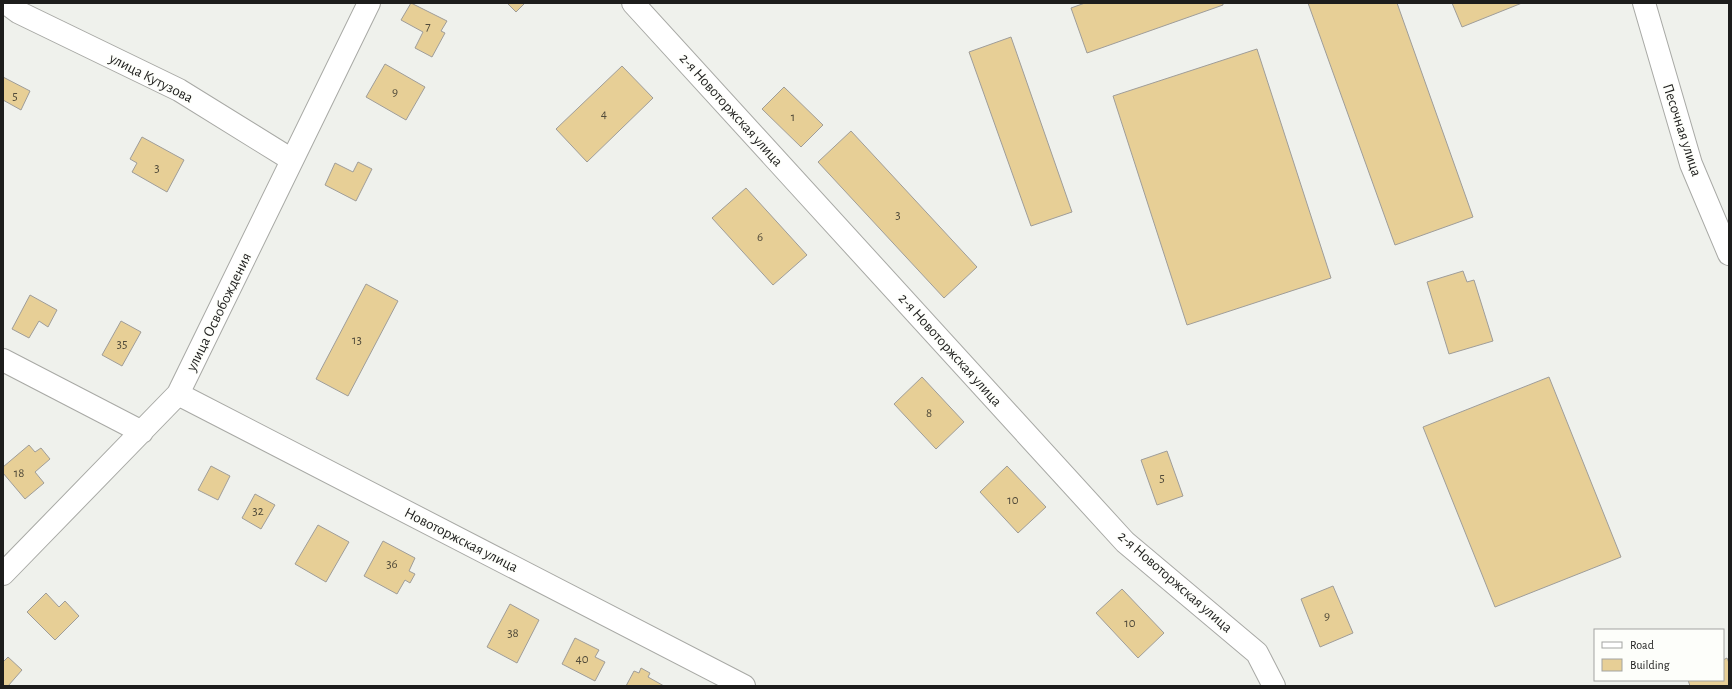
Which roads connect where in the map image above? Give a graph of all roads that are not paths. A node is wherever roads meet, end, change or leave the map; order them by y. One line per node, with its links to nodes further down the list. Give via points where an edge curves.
1 (6, 3): 5 (street, улица Кутузова, via 18,12 179,90)
2 (369, 3): 5 (street, улица Освобождения)
3 (633, 3): 12 (street, 2-я Новоторжская улица, via 1126,542 1257,654)
4 (1644, 3): 6 (street, Песочная улица, via 1691,164)
5 (292, 160): 8 (street, улица Освобождения)
6 (1729, 254)
7 (3, 360): 9 (street)
8 (178, 394): 9 (street, улица Освобождения); 11 (street, Новоторжская улица)
9 (142, 432): 10 (street, улица Освобождения)
10 (3, 574)
11 (744, 686)
12 (1274, 686)

